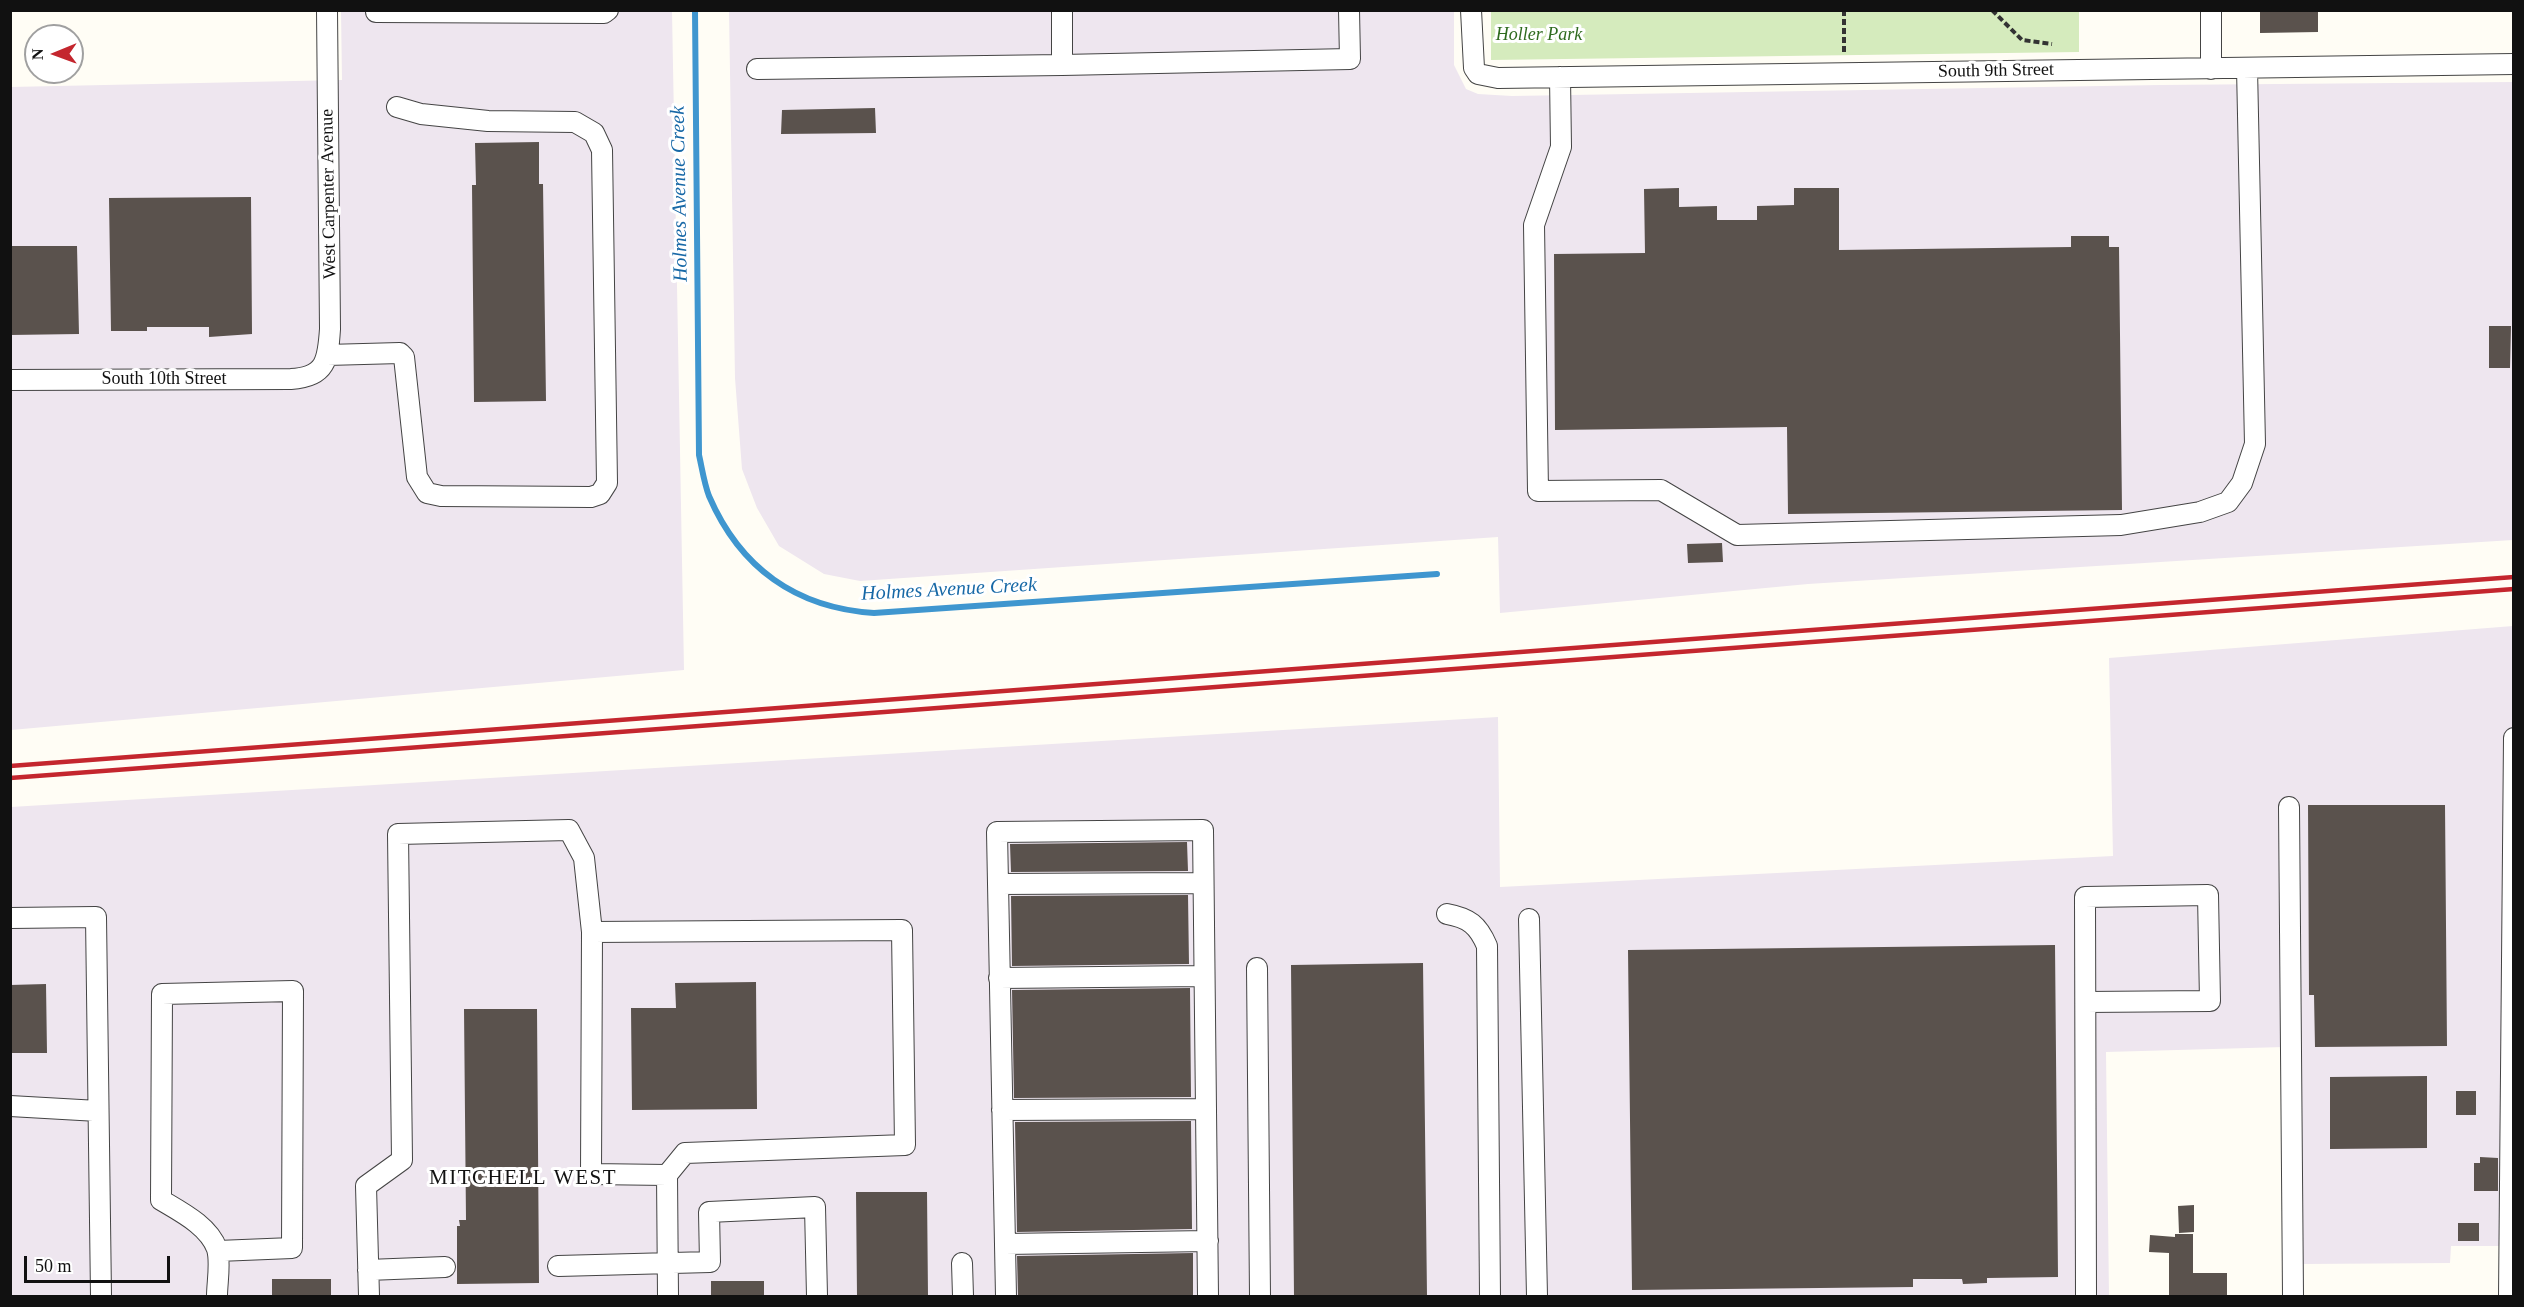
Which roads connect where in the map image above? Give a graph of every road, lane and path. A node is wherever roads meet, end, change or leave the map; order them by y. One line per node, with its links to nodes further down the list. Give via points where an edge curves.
1 (327, 10): 19 (street, West Carpenter Avenue)
2 (608, 10): 9 (street)
3 (1062, 10): 11 (street)
4 (1349, 10): 11 (street, via 1350,59)
5 (1471, 10): 17 (street, South 9th Street, via 1472,58 1478,74 1498,78)
6 (1844, 10): 16 (path)
7 (1992, 10): 10 (path, via 2022,40)
8 (2211, 10): 15 (street)
9 (376, 12)
10 (2052, 44)
11 (1062, 64): 14 (street)
12 (2514, 64): 13 (street, South 9th Street)
13 (2247, 68): 15 (street, South 9th Street); 17 (street, via 2255,444 2242,483 2228,502 2200,512 2121,525 1737,535 1661,490 1538,491 1534,225 1561,147)
14 (757, 69)
15 (2211, 69): 16 (street, South 9th Street)
16 (1845, 73): 17 (street, South 9th Street)
17 (1560, 77)
18 (396, 107): 19 (street, via 421,114 488,121 575,122 594,133 602,150 607,483 600,494 591,497 427,493 417,477 404,357 400,353)
19 (327, 355): 20 (street, West Carpenter Avenue)
20 (317, 373): 21 (street, South 10th Street, via 291,379)
21 (10, 380)
22 (2514, 738): 60 (street)
23 (2289, 807): 59 (street)
24 (1203, 883): 25 (street); 25 (street, via 1203,830 997,832); 31 (street)
25 (998, 884): 32 (street)
26 (1447, 914): 56 (street, via 1464,917 1479,928 1487,945)
27 (10, 918): 37 (street, via 96,917)
28 (1529, 919): 57 (street)
29 (592, 932): 38 (street, via 591,1174); 38 (street, via 902,930 905,1145 685,1153); 46 (street, via 584,858 569,830 398,834 402,1160 366,1186)
30 (1257, 968): 55 (street)
31 (1204, 976): 32 (street); 35 (street)
32 (999, 978): 36 (street)
33 (2086, 1002): 33 (street, via 2085,897 2208,895 2210,1001); 58 (street)
34 (10, 1106): 37 (street)
35 (1206, 1109): 36 (street); 39 (street)
36 (1002, 1110): 40 (street)
37 (98, 1111): 47 (street)
38 (667, 1174): 42 (street)
39 (1208, 1241): 40 (street); 54 (street)
40 (1005, 1244): 53 (street)
41 (218, 1251): 41 (street, via 198,1224 161,1200 162,994 293,991 292,1248); 48 (street)
42 (668, 1263): 44 (street); 50 (street); 51 (street, via 710,1262 709,1212 815,1207)
43 (962, 1263): 52 (street)
44 (558, 1266)
45 (445, 1267): 46 (street)
46 (368, 1270): 49 (street)
47 (101, 1296)
48 (217, 1296)
49 (369, 1296)
50 (668, 1296)
51 (817, 1296)
52 (963, 1296)
53 (1006, 1296)
54 (1208, 1296)
55 (1260, 1296)
56 (1490, 1296)
57 (1537, 1296)
58 (2086, 1296)
59 (2293, 1296)
60 (2509, 1296)

